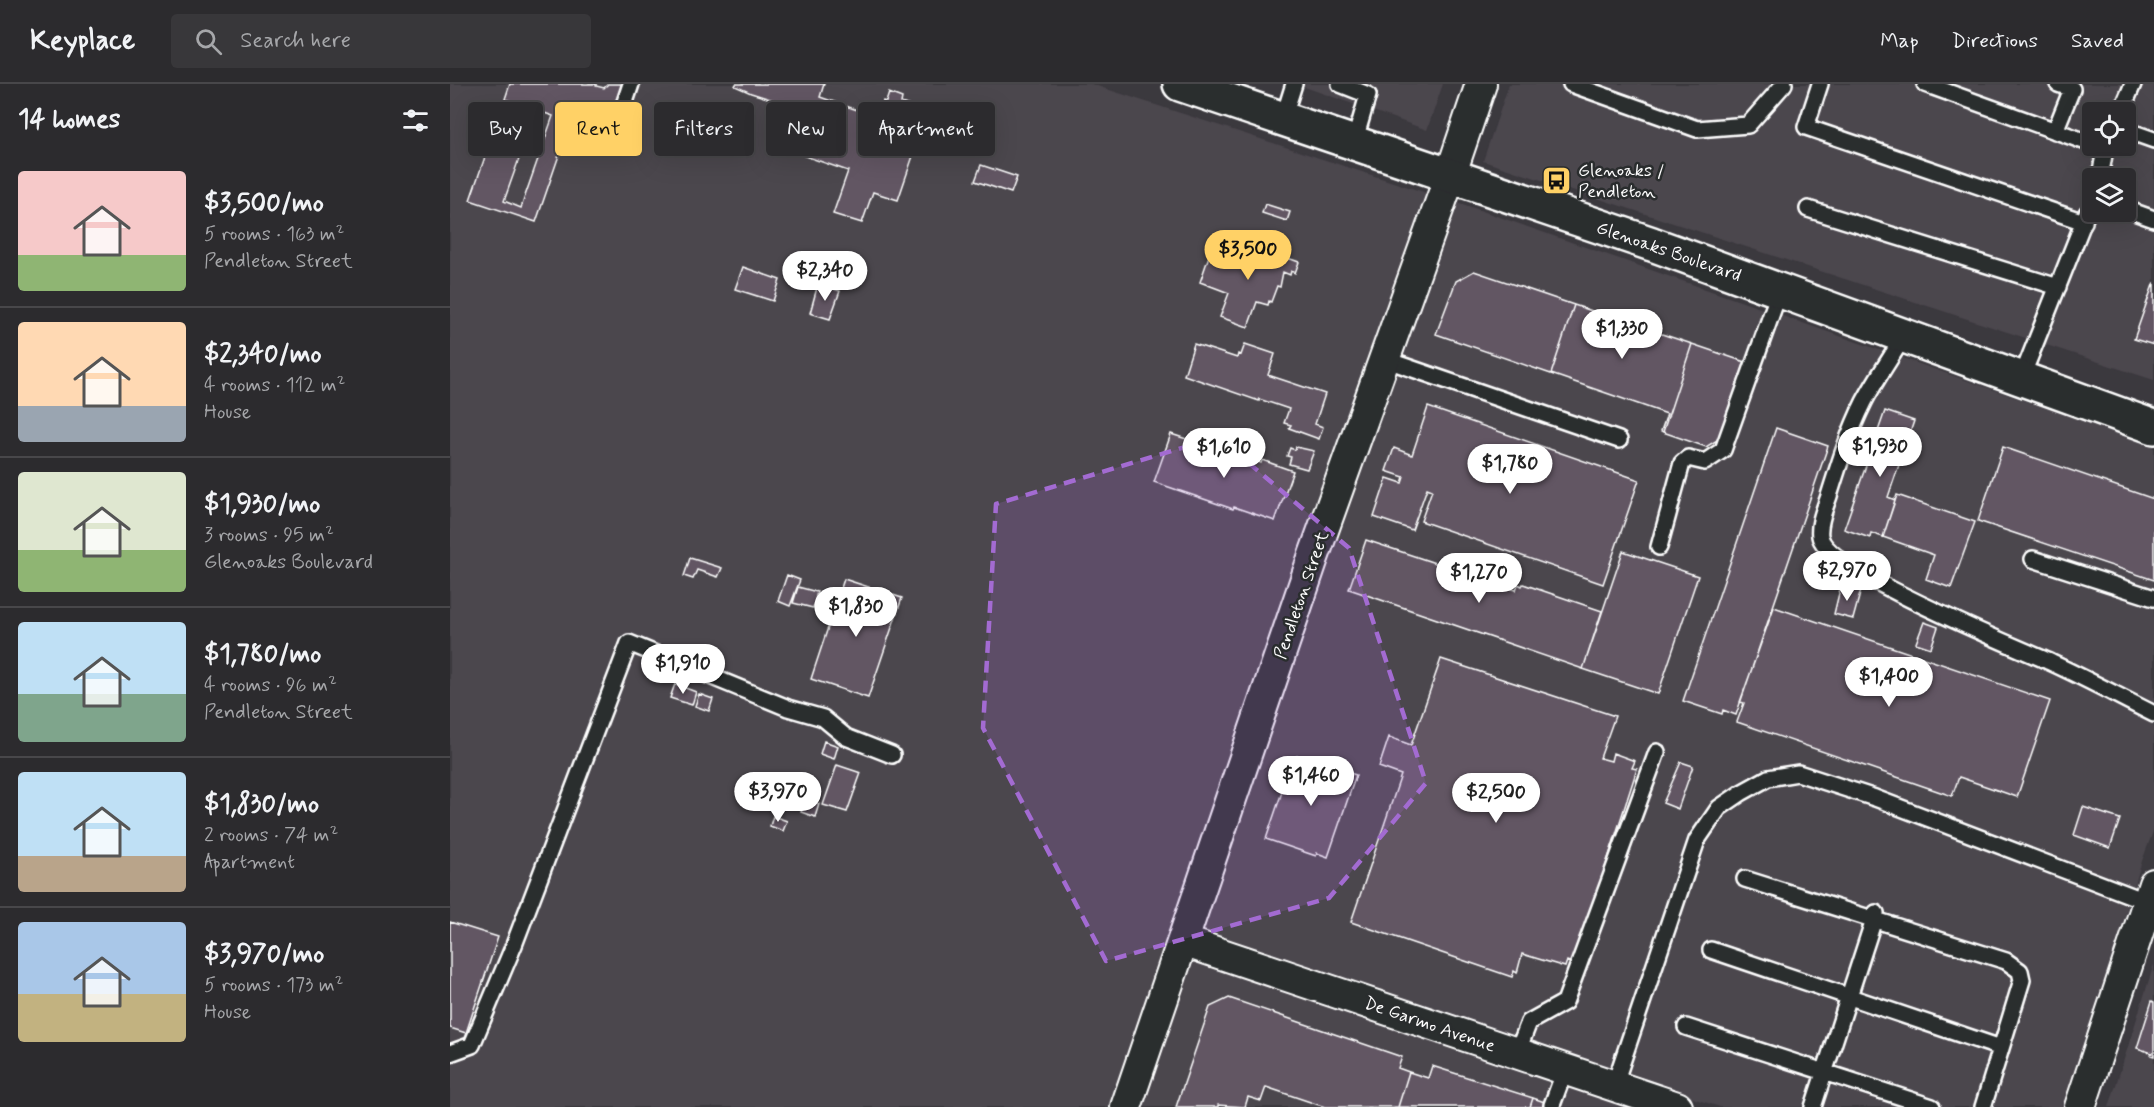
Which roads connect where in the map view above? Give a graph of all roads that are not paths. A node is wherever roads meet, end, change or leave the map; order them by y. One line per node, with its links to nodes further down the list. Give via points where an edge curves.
1 (631, 84): 12 (lane)
2 (1180, 84): 14 (main road, Glenoaks Boulevard)
3 (1294, 84): 14 (lane)
4 (1340, 84): 19 (lane, via 1368,95)
5 (1481, 84): 20 (street, Pendleton Street)
6 (1571, 84): 7 (lane, via 1697,129 1748,126)
7 (1784, 84)
8 (1820, 84): 24 (lane, via 1806,127)
9 (1925, 84): 15 (lane)
10 (2058, 84): 15 (lane, via 2072,89)
11 (2133, 84): 13 (lane)
12 (625, 102)
13 (2125, 102)
14 (1283, 119): 19 (main road, Glenoaks Boulevard)
15 (2055, 131): 17 (lane)
16 (2136, 134): 18 (lane)
17 (2082, 140)
18 (2154, 140)
19 (1354, 143): 20 (main road, Glenoaks Boulevard)
20 (1450, 176): 27 (main road, Glenoaks Boulevard); 29 (street, Pendleton Street)
21 (1808, 209): 26 (lane)
22 (2136, 213): 23 (lane)
23 (2154, 219)
24 (2082, 221)
25 (2084, 222): 26 (lane)
26 (2058, 287): 30 (lane)
27 (1780, 290): 28 (main road, Glenoaks Boulevard); 33 (lane, via 1723,450 1705,462 1688,458 1682,463)
28 (1904, 336): 30 (main road, Glenoaks Boulevard); 36 (lane, via 1864,402 1840,458 1821,524 1819,535 1823,545 1854,569 1952,620 2054,664)
29 (1384, 359): 32 (lane); 42 (street, Pendleton Street)
30 (2021, 379): 31 (main road, Glenoaks Boulevard)
31 (2154, 427)
32 (1619, 440)
33 (1659, 547)
34 (2033, 559): 35 (lane)
35 (2154, 598)
36 (2154, 714)
37 (1657, 752): 48 (lane, via 1565,1002 1529,1022)
38 (892, 755): 47 (lane, via 846,737 823,718 788,708 629,643 472,1045)
39 (1745, 879): 41 (lane)
40 (2151, 893): 51 (lane, via 1798,773 1768,778 1719,808 1697,840); 58 (street)
41 (1875, 916): 44 (lane); 46 (lane, via 2006,961 2020,971 2022,980)
42 (1183, 940): 48 (street, De Garmo Avenue); 53 (street, Pendleton Street)
43 (1711, 950): 44 (lane)
44 (1849, 997): 46 (lane); 50 (lane)
45 (1686, 1027): 50 (lane)
46 (2001, 1048): 57 (lane)
47 (450, 1053)
48 (1517, 1053): 49 (street, De Garmo Avenue)
49 (1565, 1070): 51 (street, De Garmo Avenue); 52 (lane)
50 (1824, 1072): 55 (lane); 56 (lane)
51 (1614, 1086): 54 (street, De Garmo Avenue)
52 (1552, 1105)
53 (1126, 1107)
54 (1677, 1107)
55 (1813, 1107)
56 (1932, 1107)
57 (1983, 1107)
58 (2080, 1107)

